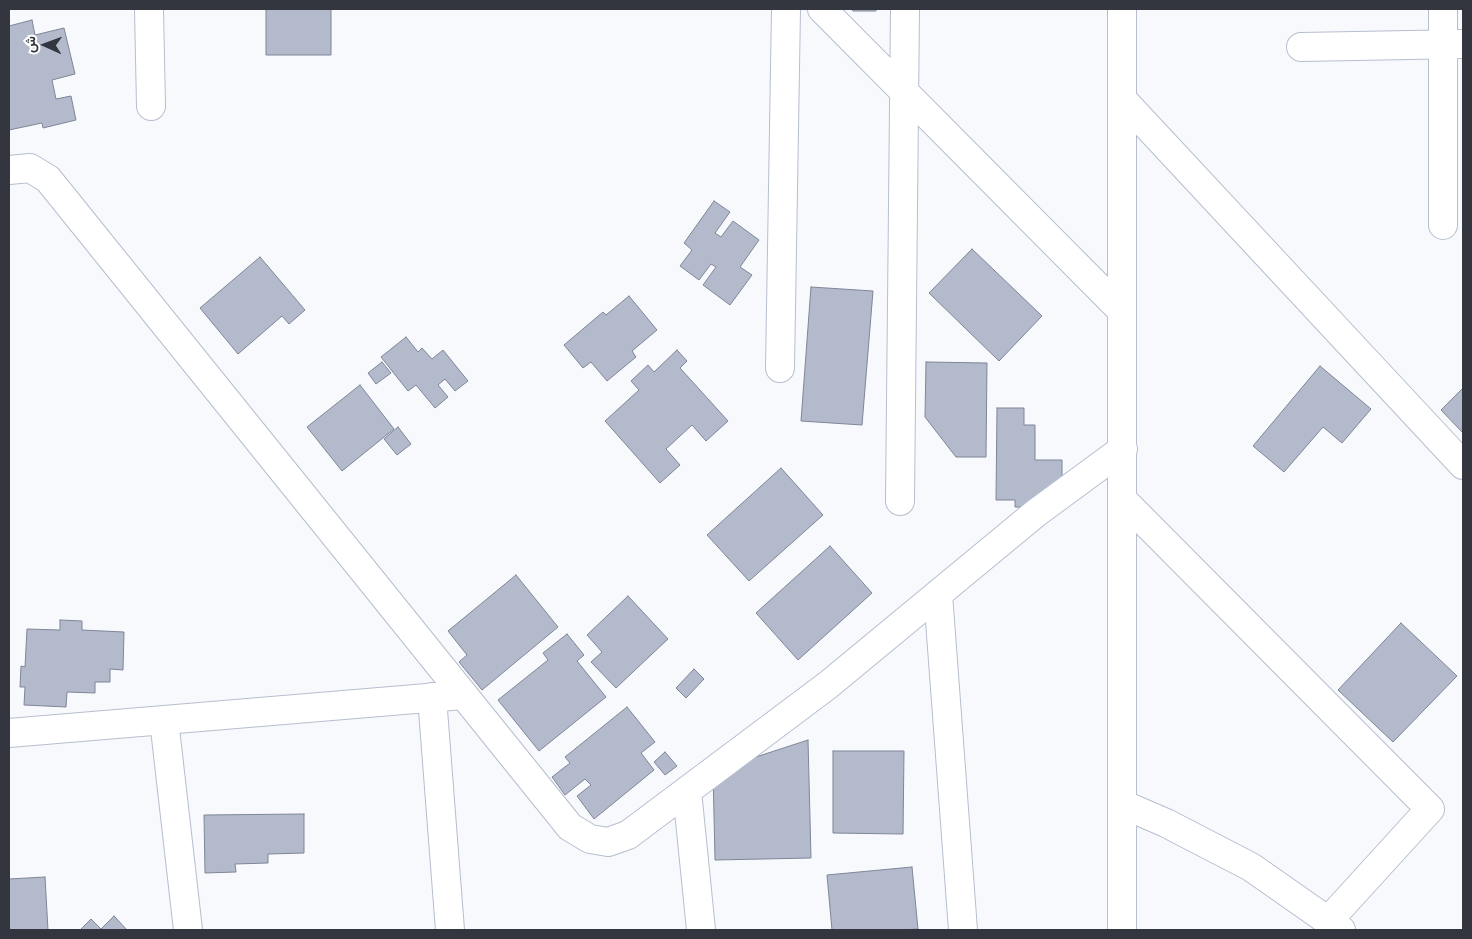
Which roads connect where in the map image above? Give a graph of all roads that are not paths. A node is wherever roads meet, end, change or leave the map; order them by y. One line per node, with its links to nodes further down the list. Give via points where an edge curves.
1 (149, 9): 11 (street)
2 (786, 9): 15 (street)
3 (822, 9): 9 (street)
4 (905, 9): 9 (street)
5 (1122, 9): 10 (street)
6 (1443, 9): 7 (street)
7 (1453, 44): 8 (street); 13 (street)
8 (1301, 47)
9 (905, 92): 14 (street); 19 (street)
10 (1122, 99): 14 (street); 17 (street)
11 (151, 106)
12 (9, 170): 21 (street, via 30,168 48,179)
13 (1443, 225)
14 (1122, 311): 16 (street)
15 (780, 368)
16 (1123, 449): 18 (street); 20 (street, via 1036,513)
17 (1463, 465)
18 (1122, 499): 26 (street); 27 (street, via 1430,808)
19 (900, 501)
20 (938, 594): 25 (street, via 828,685); 31 (street)
21 (463, 694): 22 (street); 25 (street, via 570,827 590,839 608,842 628,835)
22 (432, 697): 23 (street); 29 (street)
23 (164, 720): 24 (street); 28 (street)
24 (9, 733)
25 (687, 791): 30 (street)
26 (1122, 804): 27 (street, via 1166,823 1251,868); 32 (street)
27 (1334, 926)
28 (188, 930)
29 (450, 930)
30 (701, 930)
31 (963, 930)
32 (1122, 930)

